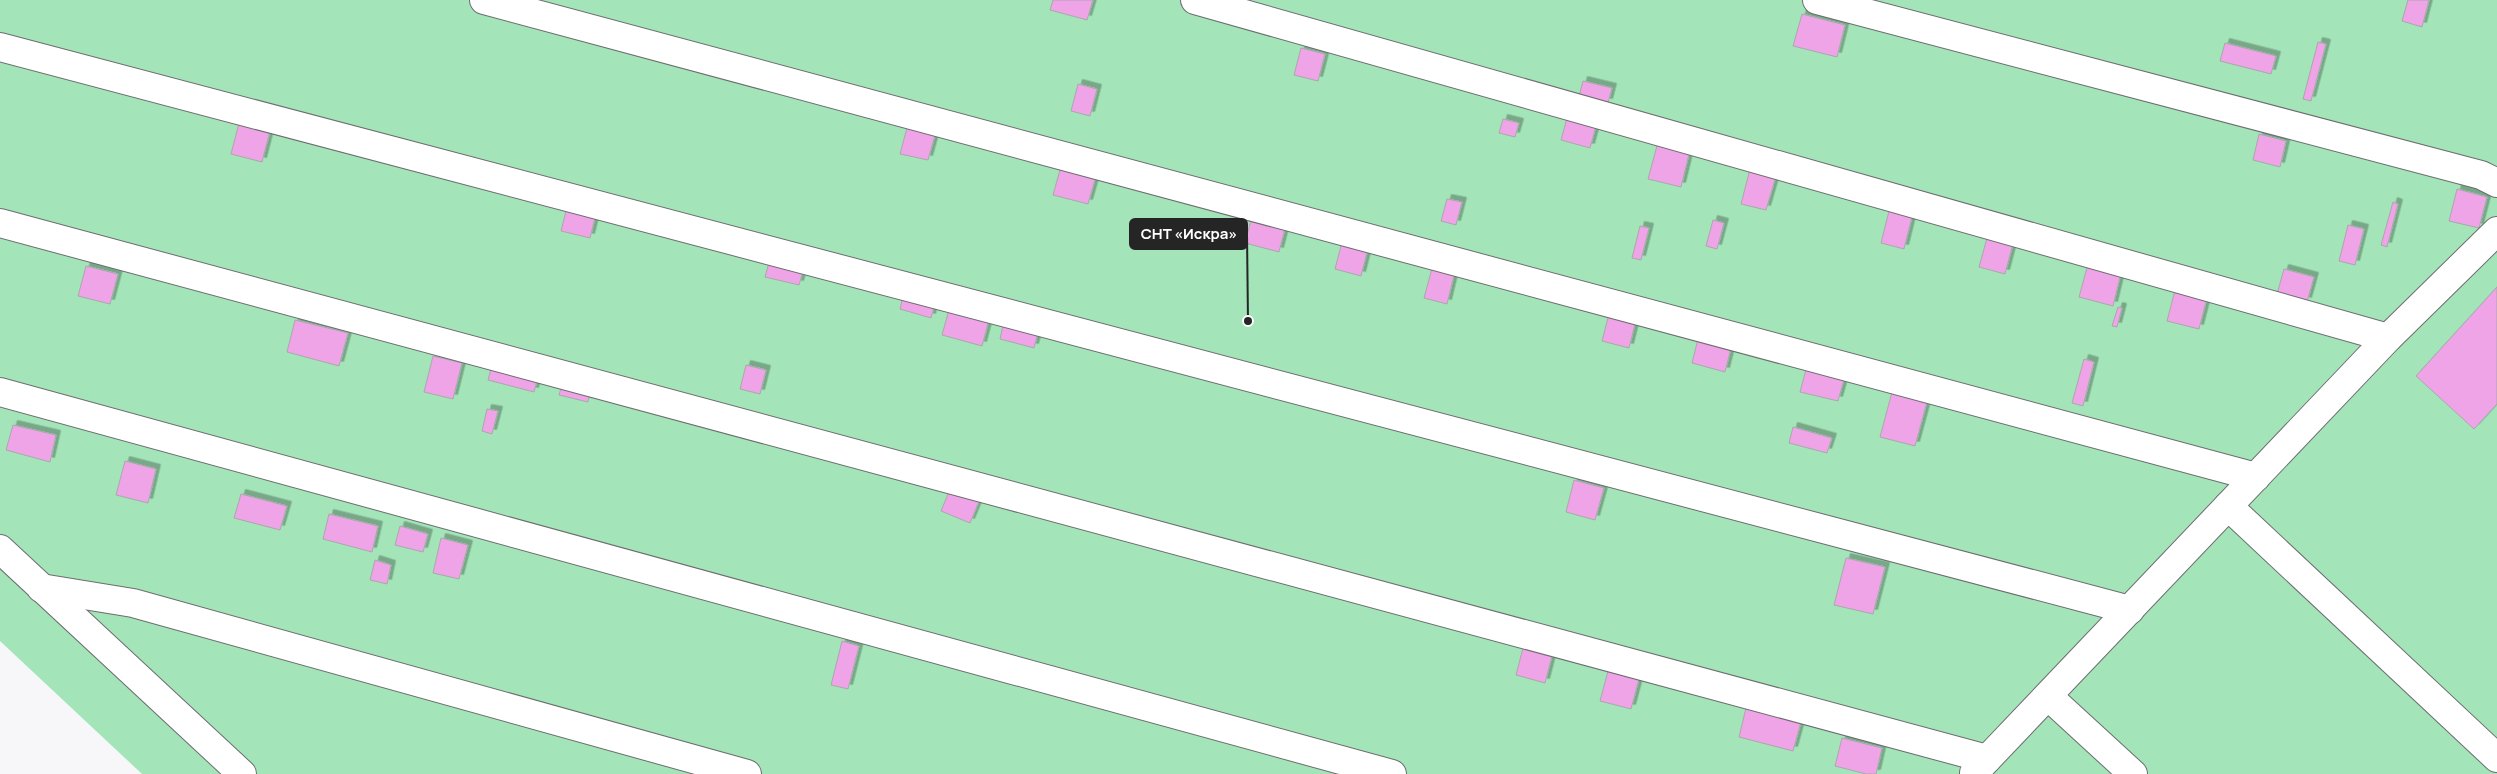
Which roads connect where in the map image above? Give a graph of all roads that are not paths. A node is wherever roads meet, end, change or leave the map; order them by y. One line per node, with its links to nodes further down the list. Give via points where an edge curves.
1 (484, 0): 10 (lane)
2 (1195, 0): 8 (lane)
3 (1817, 0): 5 (lane, via 2481,175)
4 (0, 47): 14 (lane)
5 (2497, 183)
6 (0, 223): 17 (lane)
7 (2497, 231): 8 (lane)
8 (2388, 338): 10 (lane)
9 (0, 392): 20 (lane)
10 (2256, 477): 11 (lane)
11 (2228, 506): 14 (lane); 16 (lane)
12 (0, 549): 13 (lane)
13 (41, 588): 18 (lane); 19 (lane, via 133,602)
14 (2130, 610): 15 (lane)
15 (2048, 696): 17 (lane); 21 (lane)
16 (2497, 758)
17 (1980, 767)
18 (242, 774)
19 (747, 774)
20 (1392, 774)
21 (2133, 774)

